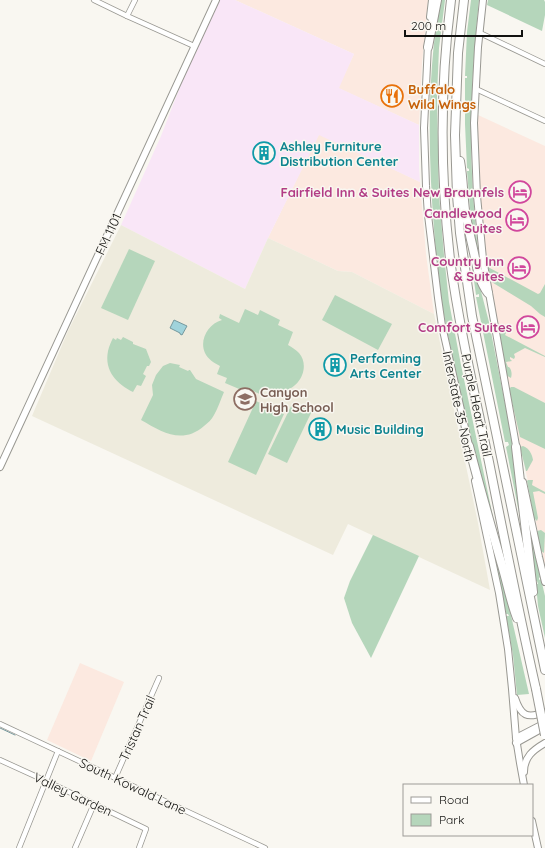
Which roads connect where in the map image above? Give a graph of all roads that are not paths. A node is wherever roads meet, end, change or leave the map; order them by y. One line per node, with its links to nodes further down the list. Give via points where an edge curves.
1 (94, 0): 9 (street)
2 (135, 0): 9 (street)
3 (216, 0): 11 (main road, FM 1101 / FM 1101)
4 (432, 0): 12 (main road, Interstate 35 North)
5 (437, 0): 12 (highway)
6 (451, 0): 23 (highway, Purple Heart Trail, via 442,136 449,251 464,339)
7 (464, 0): 16 (highway, Purple Heart Trail, via 458,53)
8 (483, 0): 10 (main road)
9 (127, 16): 11 (street)
10 (480, 33): 13 (street); 14 (main road)
11 (194, 46): 20 (main road, FM 1101 / FM 1101)
12 (428, 47): 18 (main road, Interstate 35 North, via 424,128 428,215 442,326)
13 (545, 64)
14 (476, 89): 15 (street); 17 (main road, via 476,190)
15 (545, 121)
16 (455, 135): 17 (highway, via 472,245 479,276); 22 (highway, Purple Heart Trail, via 460,225 468,292)
17 (488, 293): 19 (main road)
18 (469, 446): 23 (highway, via 513,608); 26 (main road, Interstate 35 North, via 499,593)
19 (516, 447): 21 (main road); 22 (highway)
20 (0, 467)
21 (545, 582)
22 (535, 618): 24 (highway, Purple Heart Trail)
23 (524, 634): 31 (highway, Purple Heart Trail, bridge)
24 (545, 670)
25 (159, 678): 36 (street, Tristan Trail)
26 (512, 689): 27 (main road, via 518,708 524,714 535,715); 32 (main road, Interstate 35 North)
27 (545, 712)
28 (545, 723): 32 (main road)
29 (0, 724): 34 (street, South Kowald Lane)
30 (545, 728): 32 (main road)
31 (545, 735)
32 (516, 740): 38 (main road, Interstate 35 North)
33 (545, 743): 38 (main road, via 528,757 524,768)
34 (58, 751): 36 (street, South Kowald Lane); 37 (street)
35 (0, 760): 37 (street, Valley Garden)
36 (115, 778): 44 (street, South Kowald Lane)
37 (46, 781): 39 (street, Valley Garden); 41 (street)
38 (524, 783)
39 (94, 804): 42 (street); 43 (street, Valley Garden, via 146,829)
40 (533, 826): 45 (main road)
41 (19, 848)
42 (75, 848)
43 (139, 848)
44 (265, 848)
45 (538, 848)

